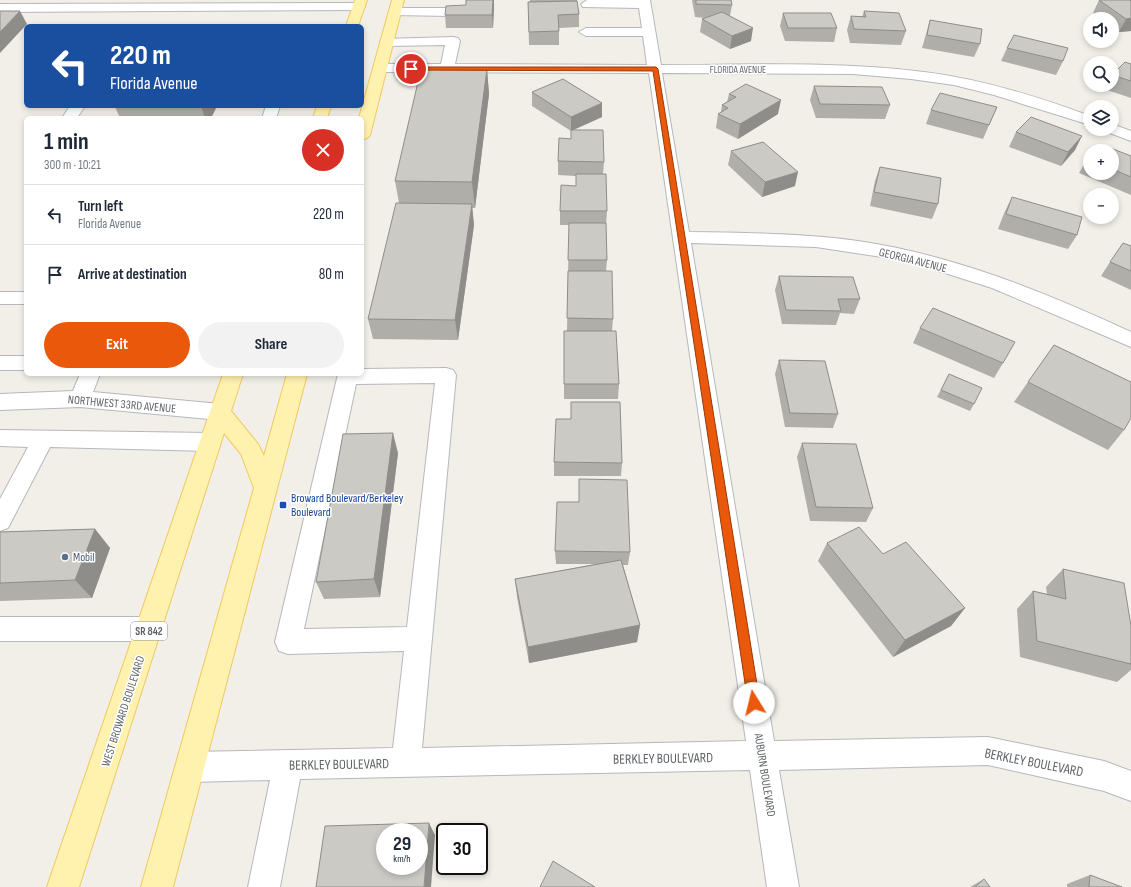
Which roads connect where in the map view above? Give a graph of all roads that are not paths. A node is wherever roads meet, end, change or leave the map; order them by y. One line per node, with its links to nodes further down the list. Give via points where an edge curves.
1 (644, 2): 6 (street); 13 (street, AUBURN BOULEVARD)
2 (307, 3): 3 (street); 5 (street)
3 (360, 3): 11 (main road)
4 (180, 4): 5 (street); 8 (street)
5 (216, 4)
6 (586, 4)
7 (397, 6): 9 (street); 15 (main road)
8 (0, 8)
9 (432, 12): 10 (street); 14 (street)
10 (452, 12)
11 (353, 24)
12 (586, 32): 13 (street)
13 (648, 32): 18 (street, AUBURN BOULEVARD)
14 (427, 41): 15 (street); 17 (street, via 453,41)
15 (387, 42): 16 (main road)
16 (380, 68): 17 (street, FLORIDA AVENUE); 20 (main road)
17 (448, 69): 18 (street, FLORIDA AVENUE)
18 (656, 69): 19 (street, FLORIDA AVENUE, via 853,70 902,73 967,83 1044,104); 23 (street, AUBURN BOULEVARD)
19 (1083, 118)
20 (364, 128)
21 (1119, 132): 22 (street)
22 (1131, 136)
23 (682, 237): 26 (street, GEORGIA AVENUE, via 783,239 861,247 990,280); 43 (street, AUBURN BOULEVARD)
24 (0, 298): 25 (street)
25 (24, 298)
26 (1131, 340)
27 (0, 363): 28 (street)
28 (24, 363)
29 (89, 376): 32 (street)
30 (232, 376): 34 (main road, WEST BROWARD BOULEVARD / SR 842)
31 (296, 376): 38 (main road)
32 (80, 398): 33 (street, NORTHWEST 33RD AVENUE); 34 (street, NORTHWEST 33RD AVENUE)
33 (0, 402)
34 (220, 412): 37 (main road, WEST BROWARD BOULEVARD / SR 842); 38 (main road, via 250,450)
35 (0, 438): 36 (street)
36 (44, 438): 37 (street); 39 (street)
37 (210, 442): 40 (main road, WEST BROWARD BOULEVARD / SR 842)
38 (266, 488): 46 (main road)
39 (0, 521)
40 (149, 629): 41 (street); 48 (main road, WEST BROWARD BOULEVARD / SR 842)
41 (1, 632)
42 (418, 639): 42 (street, via 446,376 347,377 288,642); 44 (street)
43 (763, 757): 44 (street, BERKLEY BOULEVARD); 47 (street, BERKLEY BOULEVARD, via 988,751 1104,776); 51 (street, AUBURN BOULEVARD)
44 (406, 763): 45 (street, BERKLEY BOULEVARD)
45 (288, 765): 46 (street, BERKLEY BOULEVARD); 50 (street)
46 (190, 767): 49 (main road)
47 (1131, 786)
48 (63, 887)
49 (157, 887)
50 (264, 887)
51 (782, 887)

